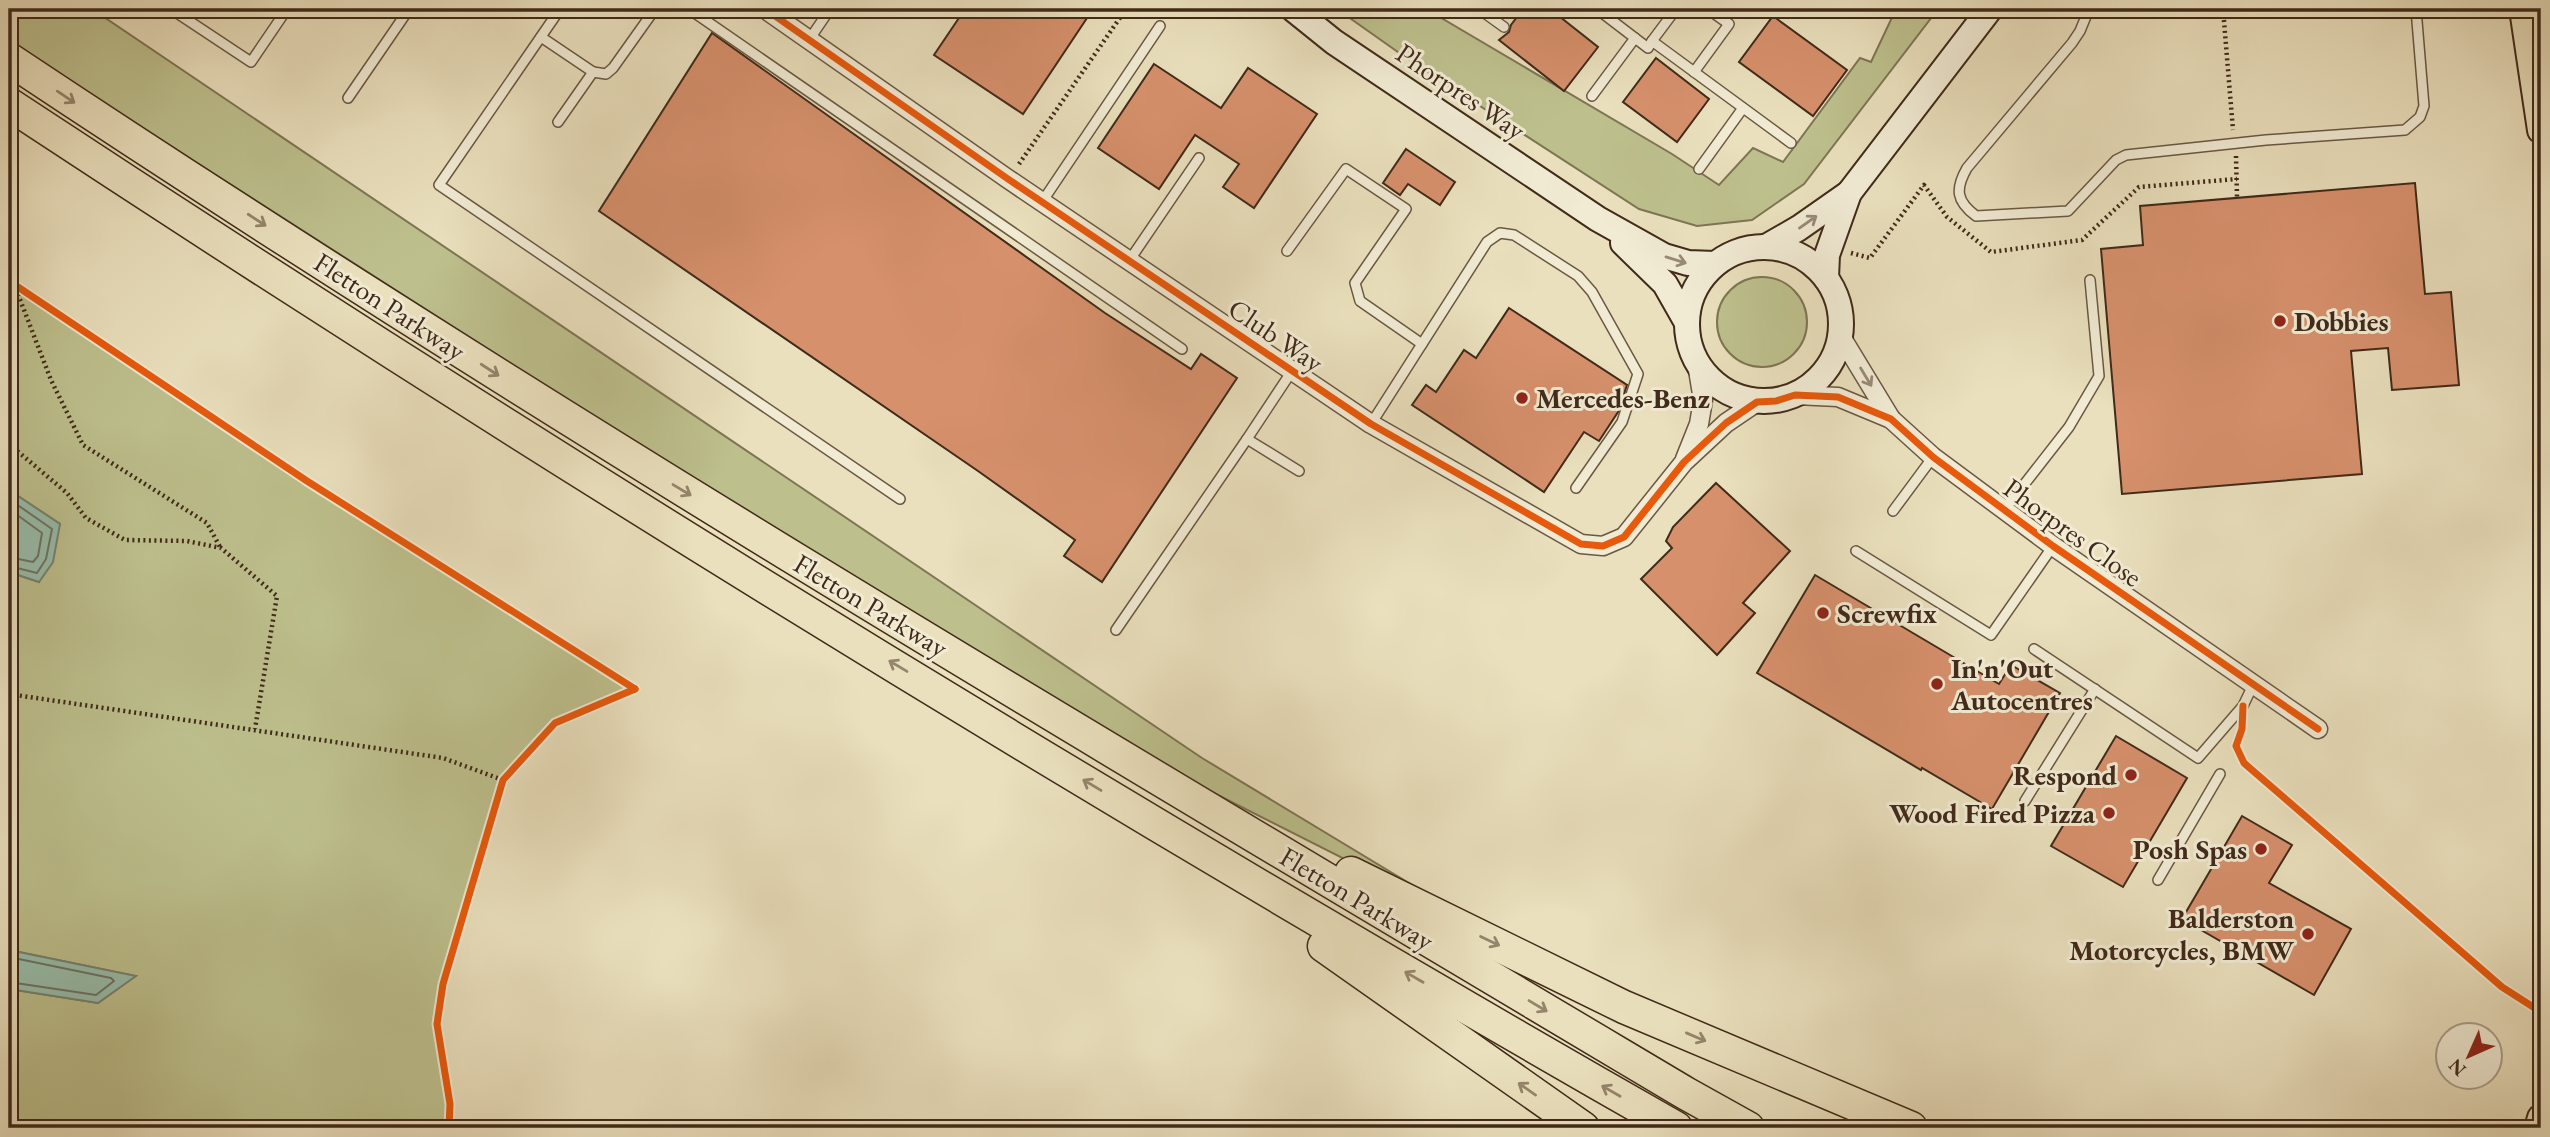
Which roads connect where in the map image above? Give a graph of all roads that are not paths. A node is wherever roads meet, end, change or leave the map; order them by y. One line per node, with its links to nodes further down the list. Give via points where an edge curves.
1 (171, 9): 2 (lane, via 251,62)
2 (287, 9)
3 (409, 9): 30 (lane)
4 (560, 9): 21 (lane)
5 (655, 9): 27 (lane, via 613,68 606,74)
6 (689, 9): 50 (lane)
7 (765, 9): 23 (street, Club Way)
8 (830, 9): 23 (lane)
9 (1273, 9): 25 (street)
10 (1293, 9): 25 (street, Phorpres Way)
11 (1479, 9): 20 (lane)
12 (1597, 9): 22 (lane)
13 (1676, 9): 24 (lane)
14 (1708, 9): 28 (lane, via 1729,24)
15 (1990, 9): 38 (street)
16 (2089, 9): 17 (lane, via 2072,43 1959,181 1964,207 1976,216 2068,211 2126,155 2405,130 2420,117 2424,106)
17 (2416, 9)
18 (2523, 9): 34 (main road)
19 (1160, 26): 39 (lane)
20 (1504, 27)
21 (541, 37): 27 (lane); 62 (lane, via 439,185)
22 (1634, 38): 24 (lane, via 1648,48); 29 (lane)
23 (809, 40): 39 (street, Club Way)
24 (1653, 41): 28 (lane)
25 (1335, 42): 40 (street, Phorpres Way)
26 (9, 60): 72 (highway, Fletton Parkway, one-way to 72, via 597,438)
27 (593, 72): 33 (lane)
28 (1694, 72): 32 (lane)
29 (1592, 96)
30 (348, 98)
31 (9, 104): 75 (highway, Fletton Parkway, one-way to 31, via 579,471)
32 (1743, 108): 35 (lane); 37 (lane)
33 (558, 122)
34 (2541, 130)
35 (1791, 143)
36 (1199, 158): 43 (lane)
37 (1699, 169)
38 (1849, 193): 41 (street, one-way to 38); 45 (street, via 1827,255)
39 (1042, 202): 43 (street, Club Way)
40 (1598, 219): 44 (street, Phorpres Way, one-way to 44, via 1664,256); 47 (street, Phorpres Way, via 1665,284)
41 (1766, 247): 44 (street, via 1730,254); 45 (street, via 1789,251)
42 (1287, 251): 49 (lane, via 1346,169 1406,209 1355,283 1360,301)
43 (1129, 261): 52 (street, Club Way)
44 (1715, 264): 47 (street, via 1690,299)
45 (1826, 278): 48 (street, via 1841,315)
46 (2090, 280): 63 (lane, via 2099,376 2069,426)
47 (1686, 321): 51 (street)
48 (1840, 335): 53 (street, via 1825,371); 55 (street, Phorpres Close, one-way to 55)
49 (1422, 344): 56 (lane); 61 (lane, via 1487,242 1500,233 1514,234 1578,276 1592,292 1638,374 1622,422)
50 (1182, 349)
51 (1697, 364): 54 (street, via 1713,383 1734,396); 59 (street, Club Way, via 1703,400)
52 (1292, 371): 56 (street, Club Way); 57 (lane)
53 (1795, 395): 54 (street); 55 (street, Phorpres Close, via 1838,397)
54 (1757, 402): 59 (street, Club Way)
55 (1891, 419): 58 (street, Phorpres Close)
56 (1371, 424): 59 (street, Club Way, via 1581,544 1604,547 1624,537)
57 (1247, 439): 60 (lane); 67 (lane)
58 (1933, 457): 63 (street, Phorpres Close); 64 (lane)
59 (1684, 462)
60 (1299, 471)
61 (1576, 488)
62 (900, 499)
63 (2005, 509): 65 (street, Phorpres Close)
64 (1894, 511)
65 (2053, 546): 66 (lane, via 1991,635); 69 (street, Phorpres Close)
66 (1856, 551)
67 (1116, 631)
68 (2034, 649): 70 (lane)
69 (2253, 685): 70 (lane, via 2243,706 2198,758); 71 (street, Phorpres Close)
70 (2095, 689): 74 (lane)
71 (2318, 729)
72 (1143, 770): 80 (highway, Fletton Parkway, one-way to 80); 81 (highway, one-way to 81, via 1624,1007)
73 (2220, 774): 76 (lane)
74 (2025, 801)
75 (1125, 805): 78 (highway, one-way to 75); 79 (highway, Fletton Parkway, one-way to 75)
76 (2158, 880)
77 (2541, 1118): 82 (main road)
78 (1583, 1128)
79 (1676, 1128)
80 (1748, 1128)
81 (1911, 1128)
82 (2538, 1128)

